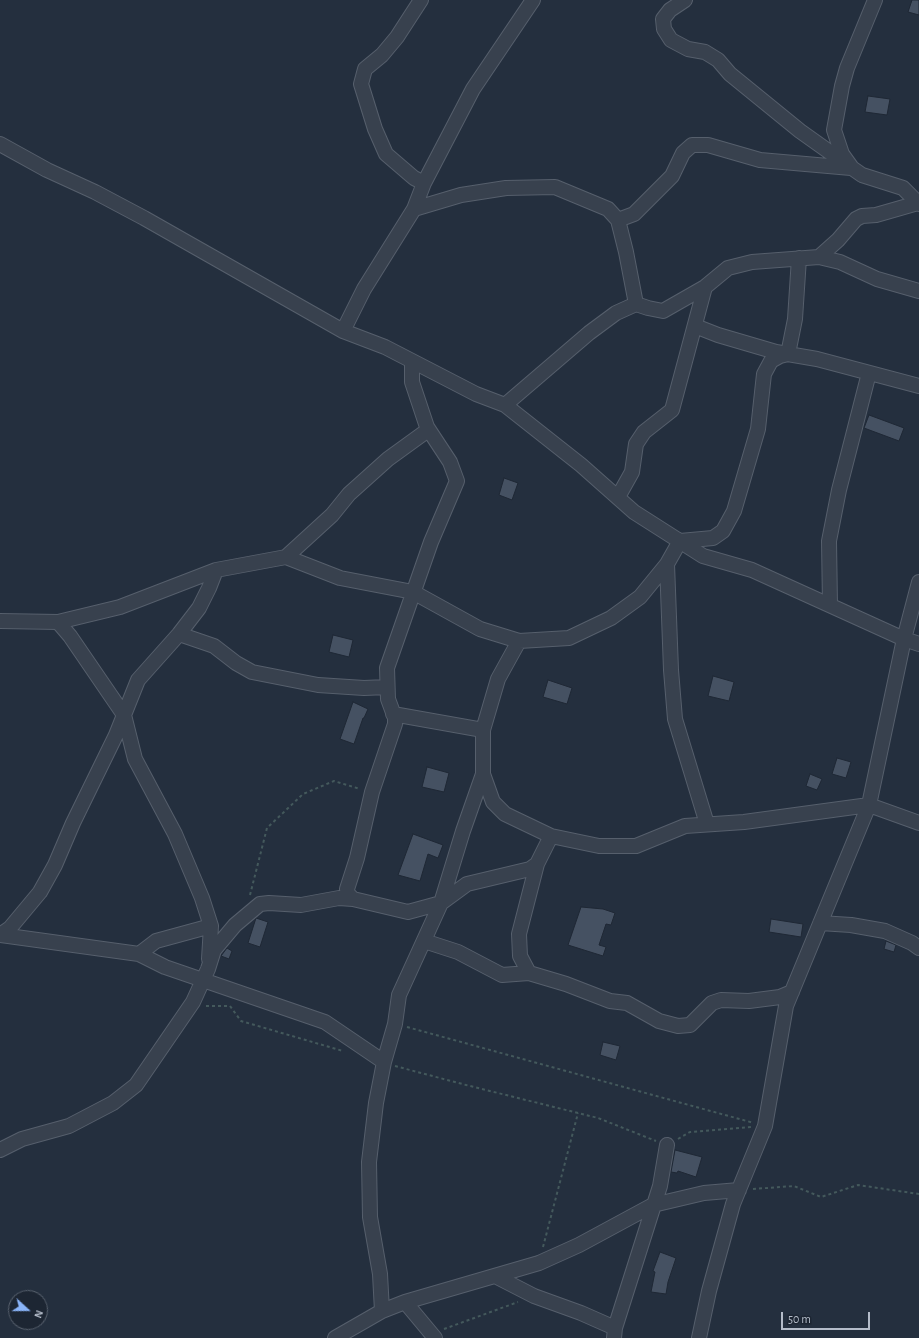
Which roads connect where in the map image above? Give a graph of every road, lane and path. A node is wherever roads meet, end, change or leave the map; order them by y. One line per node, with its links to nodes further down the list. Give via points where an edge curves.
1 (421, 0): 7 (street, via 397,37 382,55 365,69 361,84 386,154 414,178)
2 (533, 0): 7 (street, via 473,89)
3 (685, 0): 6 (street, via 670,10 663,19 664,29 671,40 688,49 705,52 718,60 730,74 800,131)
4 (875, 0): 6 (street, via 847,68 834,130 842,154)
5 (0, 144): 17 (street, via 144,218)
6 (852, 168): 8 (street, via 862,175 903,188); 10 (street, via 760,160 708,145 692,145 683,153 672,176 634,214)
7 (424, 183): 9 (street)
8 (918, 203): 11 (street, via 856,219)
9 (414, 209): 10 (street, via 461,195 506,188 555,187 608,208); 17 (street, via 364,289)
10 (618, 220): 15 (street)
11 (819, 257): 12 (street); 14 (street, via 840,262 876,279)
12 (799, 258): 13 (street, via 752,262 728,268); 18 (street, via 795,320)
13 (705, 288): 15 (street, via 663,311); 16 (street)
14 (919, 291)
15 (636, 304): 22 (street, via 616,313)
16 (695, 326): 18 (street); 24 (street, via 672,410 644,432 636,444 632,472)
17 (343, 332): 19 (street, via 385,348)
18 (788, 354): 20 (street); 25 (street, via 772,361 764,374 758,429 742,488 723,531 713,538)
19 (412, 362): 22 (street, via 476,394); 23 (street, via 412,382)
20 (869, 373): 21 (street); 31 (street, via 839,490 829,541)
21 (919, 386)
22 (505, 405): 24 (street)
23 (428, 430): 26 (street, via 388,459); 30 (street, via 450,462 457,481)
24 (618, 497): 25 (street, via 634,512)
25 (680, 541): 27 (street); 31 (street, via 703,556 752,570)
26 (286, 557): 28 (street); 30 (street, via 340,578)
27 (667, 564): 36 (street, via 640,597 611,618 569,638); 45 (street, via 675,719)
28 (216, 570): 33 (street, via 120,607); 34 (street, via 199,608)
29 (919, 582): 35 (street)
30 (413, 592): 36 (street, via 480,629); 38 (street, via 387,668)
31 (830, 605): 35 (street)
32 (0, 621): 33 (street)
33 (58, 622): 40 (street)
34 (179, 634): 38 (street, via 214,646 252,672 318,685); 40 (street, via 138,680)
35 (904, 639): 37 (street); 44 (street)
36 (519, 641): 41 (street, via 498,679)
37 (919, 644)
38 (388, 687): 39 (street, via 388,699)
39 (393, 714): 41 (street); 43 (street, via 395,724)
40 (124, 715): 53 (street, via 135,759 175,834); 54 (street, via 56,865 15,922)
41 (483, 730): 42 (street)
42 (483, 774): 47 (street, via 493,802 505,814); 50 (street)
43 (372, 792): 49 (street, via 347,889); 51 (path, via 334,781 304,794 267,828)
44 (870, 805): 45 (street, via 744,822); 46 (street); 52 (street)
45 (707, 824): 47 (street, via 685,826 636,846 599,846)
46 (919, 824)
47 (551, 836): 48 (street)
48 (537, 864): 50 (street, via 530,869 467,884); 58 (street, via 519,934 520,956)
49 (353, 899): 50 (street, via 408,912); 51 (street, via 339,898 302,905 260,904)
50 (441, 903): 55 (street)
51 (247, 914): 59 (street, via 214,950)
52 (820, 923): 56 (street, via 885,931); 60 (street)
53 (211, 926): 57 (street, via 156,941); 59 (street)
54 (0, 935): 57 (street)
55 (424, 941): 58 (street, via 458,952 502,975); 62 (street, via 399,995)
56 (919, 948)
57 (139, 954): 59 (street, via 165,967)
58 (529, 973): 60 (street, via 610,1001 627,1003 659,1021 678,1026 690,1025 712,1003 721,1000 749,1001 780,997)
59 (206, 974): 61 (street); 64 (street, via 325,1022)
60 (792, 992): 66 (street, via 786,1006)
61 (193, 1002): 63 (path, via 209,1007 230,1006 241,1021); 68 (street, via 136,1085 114,1103 69,1126 22,1140)
62 (395, 1024): 64 (street); 66 (path)
63 (344, 1051)
64 (384, 1062): 65 (path); 76 (street, via 369,1162 370,1217 380,1274)
65 (578, 1113): 67 (path, via 598,1118); 72 (path)
66 (765, 1126): 67 (path, via 690,1132); 69 (street)
67 (667, 1145): 71 (street, via 660,1186)
68 (0, 1150)
69 (739, 1190): 70 (path, via 794,1186 822,1197 858,1185); 71 (street, via 704,1193); 80 (street, via 711,1284)
70 (919, 1194)
71 (653, 1205): 72 (street, via 579,1245); 77 (street)
72 (539, 1263): 73 (street)
73 (495, 1276): 74 (street); 75 (street)
74 (534, 1296): 77 (street, via 581,1313); 78 (path)
75 (405, 1302): 76 (street); 78 (street)
76 (382, 1311): 79 (street)
77 (615, 1333)
78 (433, 1336)
79 (335, 1338)
80 (699, 1338)

